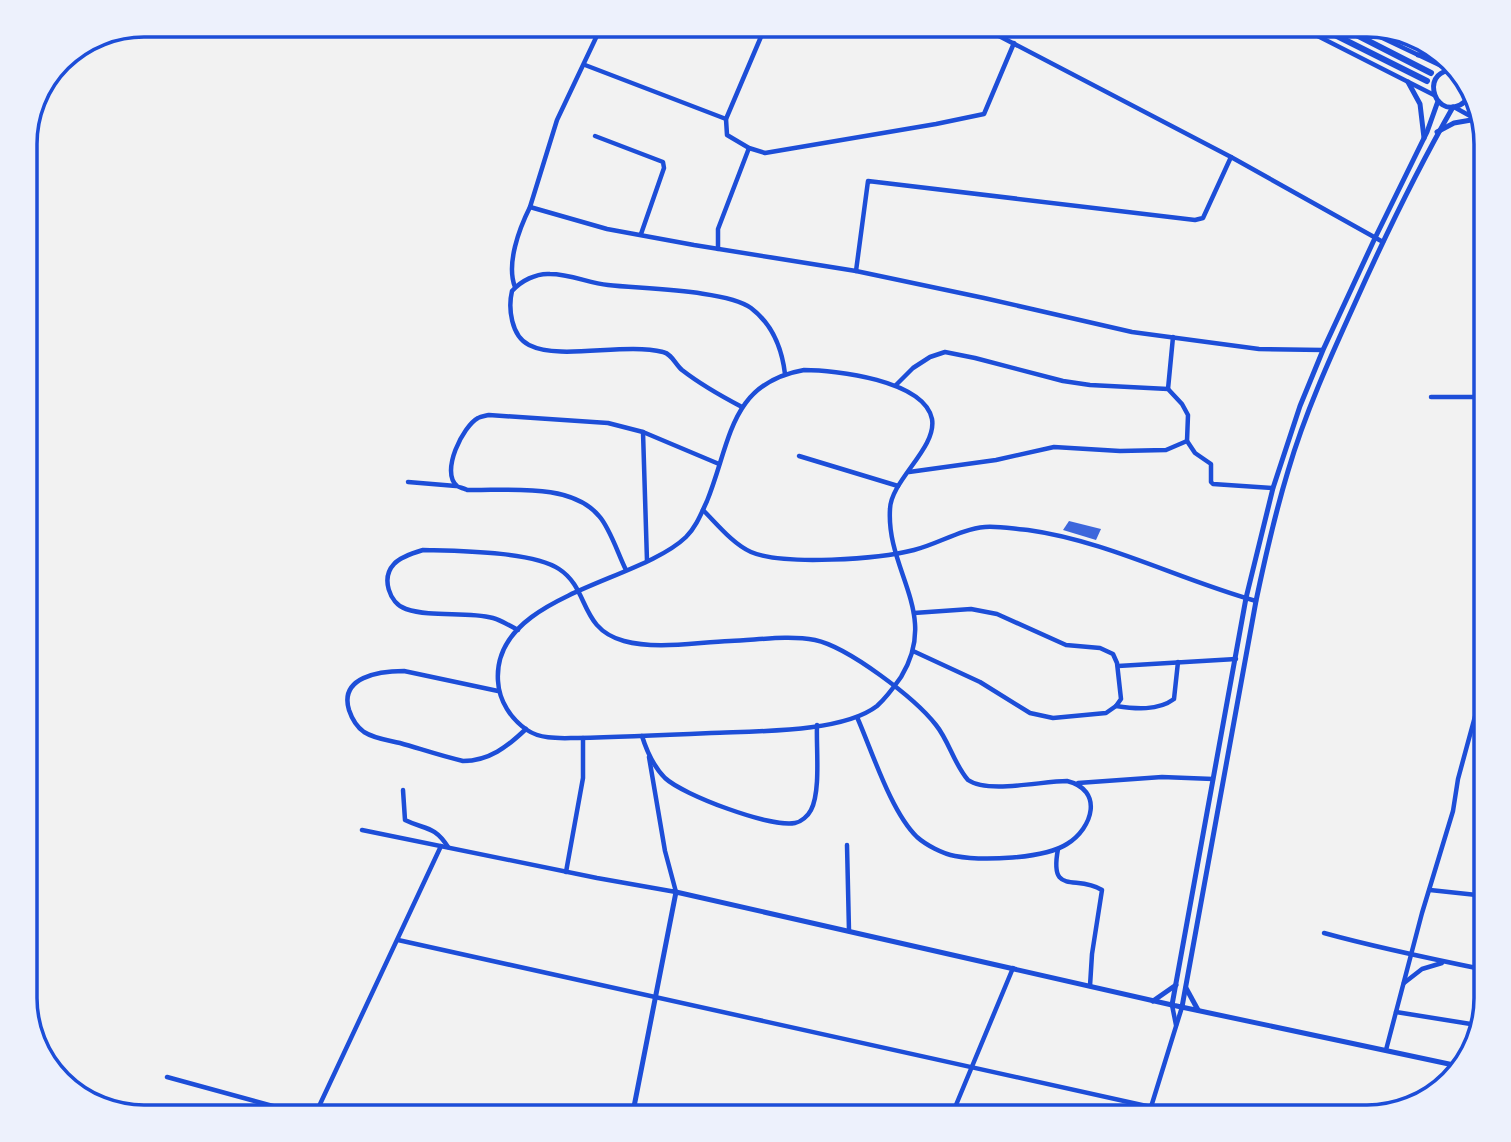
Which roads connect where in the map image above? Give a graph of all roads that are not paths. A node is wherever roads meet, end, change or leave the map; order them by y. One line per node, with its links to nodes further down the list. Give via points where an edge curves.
1 (597, 37): 12 (street)
2 (761, 37): 21 (street)
3 (1003, 37): 8 (street)
4 (1321, 37): 16 (street)
5 (1341, 37): 15 (main road)
6 (1362, 37): 13 (main road)
7 (1385, 39): 10 (street)
8 (1014, 43): 26 (street, via 984,114 797,149 765,153); 27 (street)
9 (1425, 54): 10 (main road)
10 (1418, 55): 11 (street)
11 (1437, 63)
12 (585, 65): 21 (street); 28 (street, via 557,120)
13 (1431, 73)
14 (1447, 73): 17 (main road, via 1437,77 1433,86)
15 (1427, 81)
16 (1408, 82): 17 (street); 25 (main road, via 1420,104)
17 (1436, 98): 19 (main road); 25 (main road)
18 (1465, 101): 19 (main road)
19 (1453, 107): 20 (street); 23 (main road)
20 (1470, 116)
21 (726, 119): 26 (street, via 727,135)
22 (1472, 121): 23 (main road)
23 (1437, 132): 31 (main road)
24 (595, 136): 29 (street, via 663,162)
25 (1424, 138): 30 (main road)
26 (749, 148): 32 (street, via 718,229)
27 (1231, 157): 30 (street); 33 (street, via 1203,218 1195,220 867,181)
28 (530, 207): 29 (street); 34 (street, via 510,275)
29 (642, 234): 32 (street)
30 (1375, 238): 31 (street); 36 (main road)
31 (1383, 242): 58 (main road, via 1309,408 1288,470)
32 (718, 249): 33 (street)
33 (856, 271): 35 (street)
34 (515, 288): 37 (street, via 534,276 548,274 739,302 751,308 774,335); 42 (street, via 512,320 519,337 529,345 667,353 682,370)
35 (1173, 337): 36 (street, via 1259,349); 39 (street)
36 (1324, 350): 51 (main road)
37 (785, 373): 38 (street, via 823,370); 42 (street, via 769,380)
38 (896, 385): 39 (street, via 912,368 945,352 1063,381); 47 (street, via 923,404 932,418 923,449)
39 (1168, 389): 44 (street, via 1188,415)
40 (1431, 397): 41 (street)
41 (1474, 397)
42 (742, 407): 46 (street)
43 (643, 432): 46 (street); 49 (street, via 608,423 477,418 453,458 452,479); 54 (street)
44 (1187, 441): 47 (street, via 1167,450 1054,447); 51 (street, via 1195,453 1209,460 1213,484)
45 (799, 456): 50 (street)
46 (719, 464): 52 (street)
47 (908, 472): 50 (street)
48 (408, 482): 49 (street)
49 (457, 486): 55 (street, via 557,493 579,501 600,516)
50 (898, 486): 53 (street, via 890,505)
51 (1273, 488): 57 (main road)
52 (703, 510): 53 (street, via 757,555 838,560); 54 (street, via 686,538)
53 (897, 554): 57 (street, via 984,527 1029,531 1067,538); 59 (street)
54 (647, 561): 55 (street)
55 (626, 570): 56 (street)
56 (577, 592): 60 (street, via 527,619); 60 (street, via 560,569 527,558 423,550 394,563 388,574 393,600 406,609 494,618); 65 (street, via 593,622 624,641 817,641 837,647)
57 (1246, 598): 58 (street); 62 (main road)
58 (1256, 601): 80 (main road)
59 (914, 613): 61 (street); 64 (street, via 971,609 997,614 1058,643 1100,648 1113,654)
60 (518, 629): 66 (street, via 500,662)
61 (913, 651): 65 (street); 67 (street, via 980,682 1030,713 1053,718 1084,716 1106,713)
62 (1236, 659): 63 (street); 75 (main road)
63 (1178, 662): 64 (street); 67 (street, via 1171,702 1141,708)
64 (1118, 666): 67 (street, via 1121,699)
65 (894, 687): 68 (street, via 877,706); 76 (street, via 935,723 972,783)
66 (498, 691): 71 (street, via 516,723); 71 (street, via 389,671 357,680 347,703 351,718 374,737 463,761 491,756)
67 (1116, 706)
68 (857, 717): 70 (street); 84 (street, via 898,808 920,839 955,856 994,858)
69 (1474, 721): 86 (street)
70 (817, 725): 72 (street); 74 (street, via 815,797 811,811 794,823 701,799 666,779)
71 (526, 729): 73 (street, via 547,738)
72 (642, 736): 73 (street); 74 (street)
73 (583, 738): 85 (street, via 583,778)
74 (649, 757): 87 (street)
75 (1213, 779): 76 (street, via 1162,777); 79 (main road)
76 (1078, 783): 84 (street, via 1088,793 1090,813 1077,837)
77 (403, 790): 83 (street, via 405,820 440,834)
78 (362, 830): 82 (street)
79 (1204, 830): 80 (main road); 97 (main road)
80 (1213, 831): 99 (main road)
81 (847, 845): 89 (street)
82 (441, 846): 83 (street); 91 (street)
83 (448, 848): 85 (street)
84 (1058, 849): 98 (street, via 1057,875 1102,890)
85 (566, 872): 87 (street)
86 (1430, 890): 88 (street); 92 (street)
87 (676, 892): 89 (main road); 100 (main road)
88 (1474, 895)
89 (849, 932): 94 (main road)
90 (1324, 933): 92 (street)
91 (398, 940): 100 (street); 113 (street)
92 (1412, 953): 93 (street); 96 (street)
93 (1445, 962): 95 (street); 96 (street, via 1422,969)
94 (1014, 968): 98 (main road); 110 (street)
95 (1474, 968)
96 (1404, 984): 105 (street)
97 (1176, 985): 101 (main road); 102 (main road)
98 (1090, 986): 101 (main road)
99 (1185, 987): 103 (main road); 104 (main road)
100 (655, 995): 110 (street); 114 (main road)
101 (1153, 1001): 102 (main road)
102 (1172, 1005): 103 (main road); 107 (street)
103 (1182, 1007): 104 (main road); 107 (street)
104 (1198, 1010): 108 (main road)
105 (1396, 1012): 106 (street); 108 (street)
106 (1471, 1024)
107 (1176, 1026): 117 (street)
108 (1386, 1050): 109 (main road)
109 (1451, 1064)
110 (974, 1066): 115 (street); 116 (street)
111 (167, 1077): 112 (street)
112 (267, 1105)
113 (319, 1105)
114 (634, 1105)
115 (957, 1105)
116 (1142, 1105)
117 (1152, 1105)

